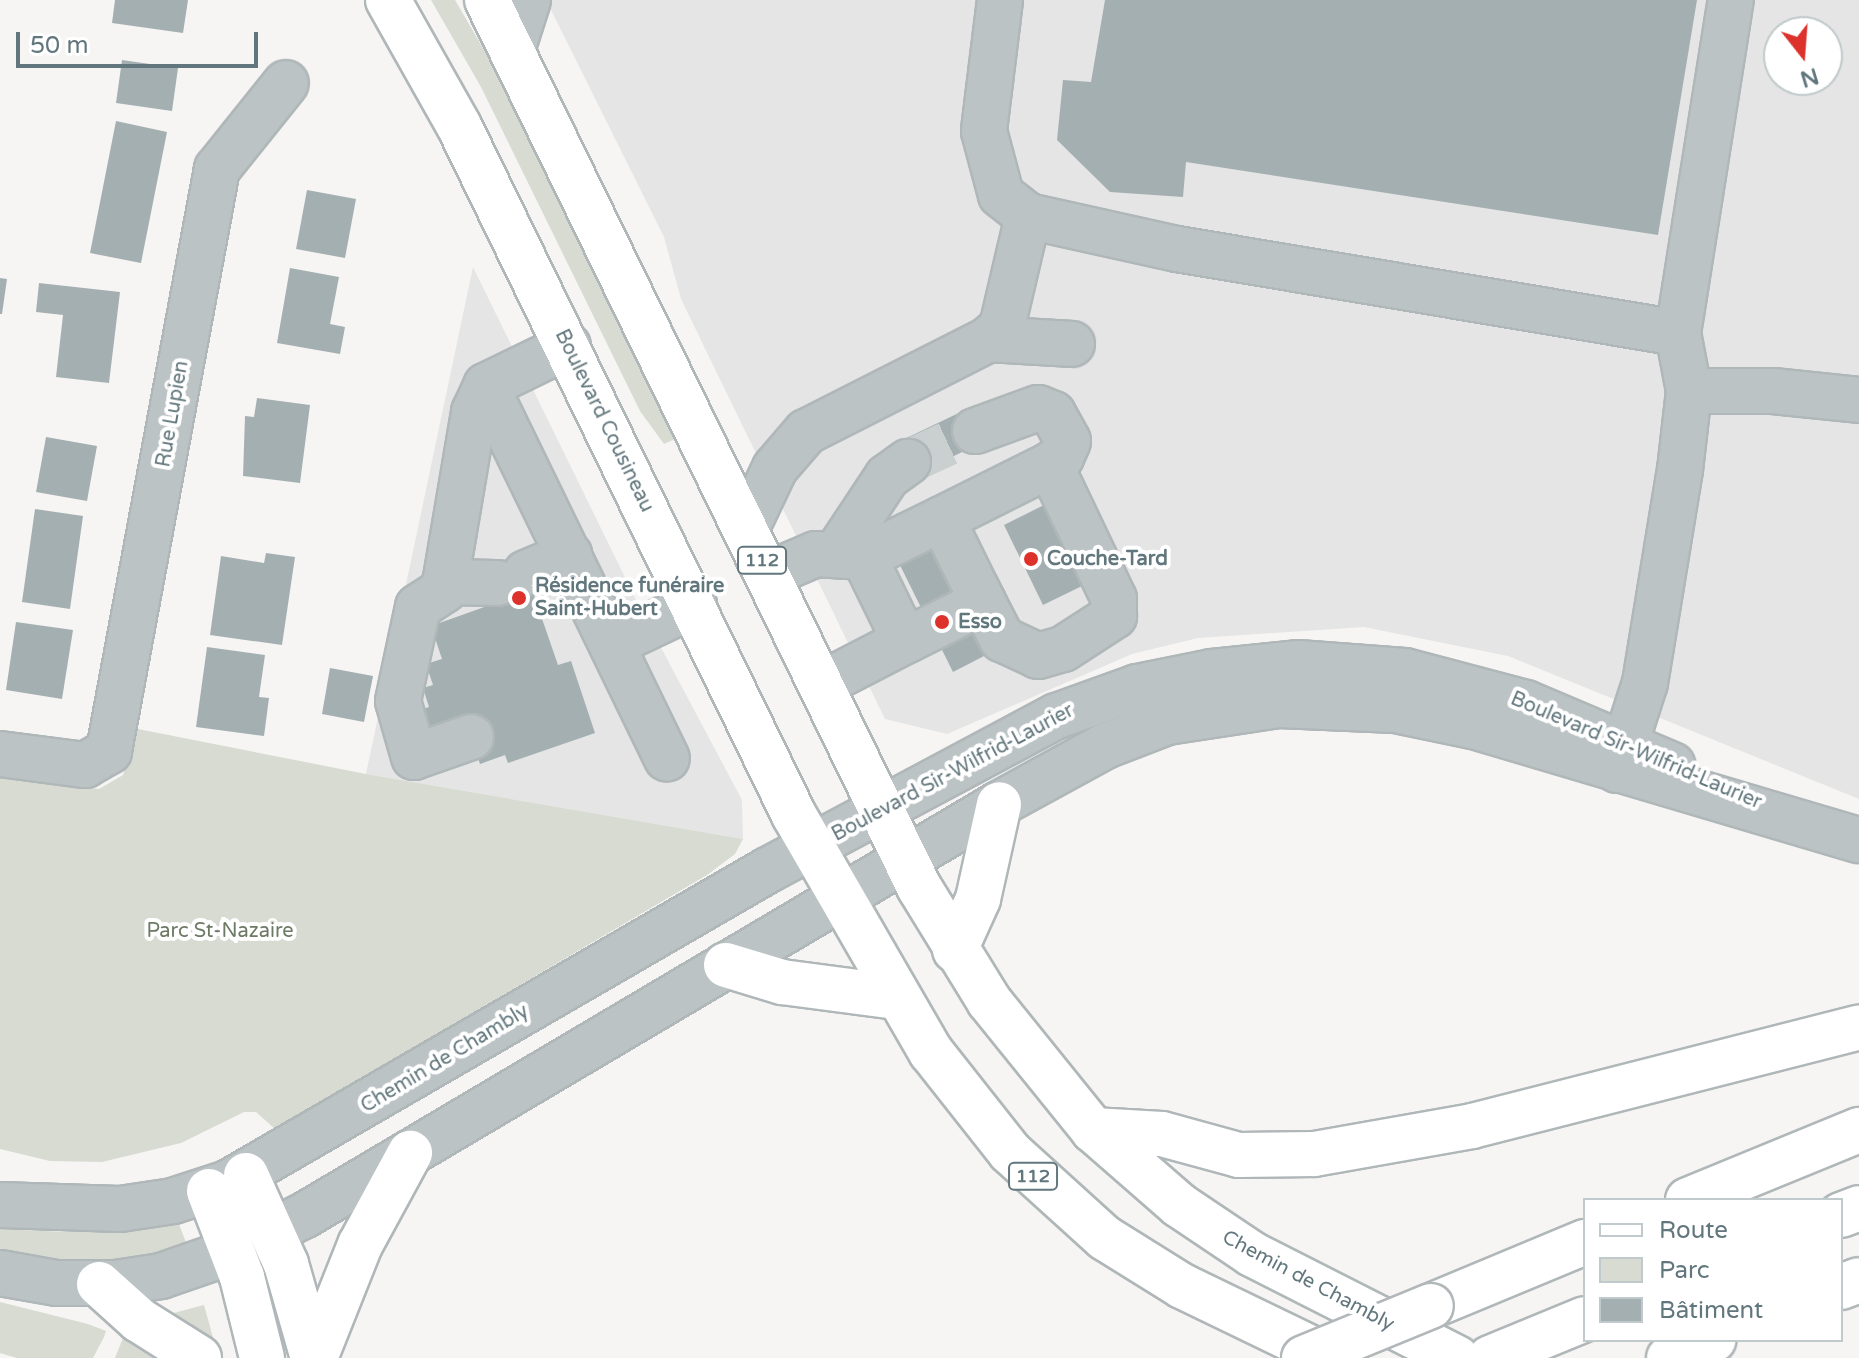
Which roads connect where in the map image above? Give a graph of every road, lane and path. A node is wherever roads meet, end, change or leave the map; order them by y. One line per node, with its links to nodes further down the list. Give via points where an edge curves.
1 (388, 0): 12 (main road, Boulevard Cousineau / 112, via 459,126)
2 (487, 0): 6 (main road, 112)
3 (528, 0): 6 (street)
4 (1000, 0): 8 (street, via 984,131 1001,195)
5 (1731, 0): 9 (street)
6 (513, 47): 20 (main road, 112)
7 (286, 83): 33 (street, Rue Lupien, via 217,169 115,735 98,762 64,766)
8 (1028, 216): 9 (street, via 1177,249); 10 (street, via 1002,327)
9 (1678, 333): 14 (street)
10 (989, 339): 11 (street); 20 (street, via 806,432 775,468)
11 (1072, 344)
12 (568, 346): 13 (street); 26 (main road, Boulevard Cousineau / 112)
13 (486, 386): 22 (street); 24 (street, via 474,412)
14 (1689, 391): 15 (street, via 1773,391); 35 (street, via 1645,683)
15 (1859, 400)
16 (975, 431): 18 (street, via 1028,410 1046,411 1059,421 1068,441 1061,457)
17 (908, 462): 21 (street, via 887,477)
18 (1036, 472): 19 (street); 29 (street, via 1116,605 1111,622)
19 (942, 519): 21 (street); 25 (street)
20 (747, 527): 23 (main road, 112)
21 (851, 554): 23 (street, via 801,558); 27 (street)
22 (569, 555): 24 (street, via 512,578); 28 (street)
23 (769, 574): 30 (main road, 112)
24 (445, 582): 32 (street, via 444,590 418,607 398,709 414,757)
25 (983, 602): 27 (street); 29 (street, via 1002,639 1038,656)
26 (694, 605): 28 (street); 39 (main road, Boulevard Cousineau / 112)
27 (905, 641): 30 (street)
28 (612, 644): 34 (street)
29 (1063, 649): 31 (street)
30 (822, 684): 37 (main road, 112)
31 (1083, 705): 35 (street, Boulevard Sir-Wilfrid-Laurier, via 1212,672 1335,664 1476,687); 37 (street, Boulevard Sir-Wilfrid-Laurier)
32 (471, 737)
33 (0, 754)
34 (667, 758)
35 (1621, 758): 36 (street, Boulevard Sir-Wilfrid-Laurier, via 1431,717 1358,706 1279,705 1151,727); 38 (street, Boulevard Sir-Wilfrid-Laurier)
36 (999, 804): 40 (street, Boulevard Sir-Wilfrid-Laurier); 42 (main road, via 978,899)
37 (883, 810): 39 (street, Boulevard Sir-Wilfrid-Laurier); 40 (main road, Chemin de Chambly / 112)
38 (1844, 837)
39 (810, 847): 41 (main road, 112); 49 (street, Chemin de Chambly)
40 (906, 860): 41 (street, Boulevard Sir-Wilfrid-Laurier); 42 (main road, Chemin de Chambly / 112)
41 (839, 900): 43 (street); 44 (main road, 112)
42 (955, 950): 46 (main road, Chemin de Chambly, via 1021,1045)
43 (726, 965): 44 (main road, via 782,982); 48 (street)
44 (896, 997): 64 (main road, 112, via 990,1130 1081,1219 1182,1286)
45 (1859, 1027): 46 (main road, via 1472,1126 1314,1154 1239,1155 1162,1134)
46 (1093, 1130): 65 (main road, Chemin de Chambly, via 1158,1188 1252,1254)
47 (1859, 1130): 50 (main road)
48 (410, 1153): 52 (street); 62 (main road, via 360,1245)
49 (227, 1183): 51 (street, Chemin de Chambly, via 120,1209); 52 (main road); 54 (main road)
50 (1693, 1198)
51 (0, 1205)
52 (273, 1232): 54 (street); 62 (main road)
53 (1583, 1243): 63 (main road, bridge)
54 (233, 1251): 56 (street, via 161,1276); 61 (main road)
55 (0, 1273): 56 (street)
56 (99, 1284): 60 (main road, via 139,1320)
57 (1583, 1320): 59 (main road)
58 (1708, 1342): 66 (main road)
59 (1503, 1353)
60 (199, 1358)
61 (262, 1358)
62 (314, 1358)
63 (1304, 1358)
64 (1331, 1358)
65 (1457, 1358)
66 (1669, 1358)

